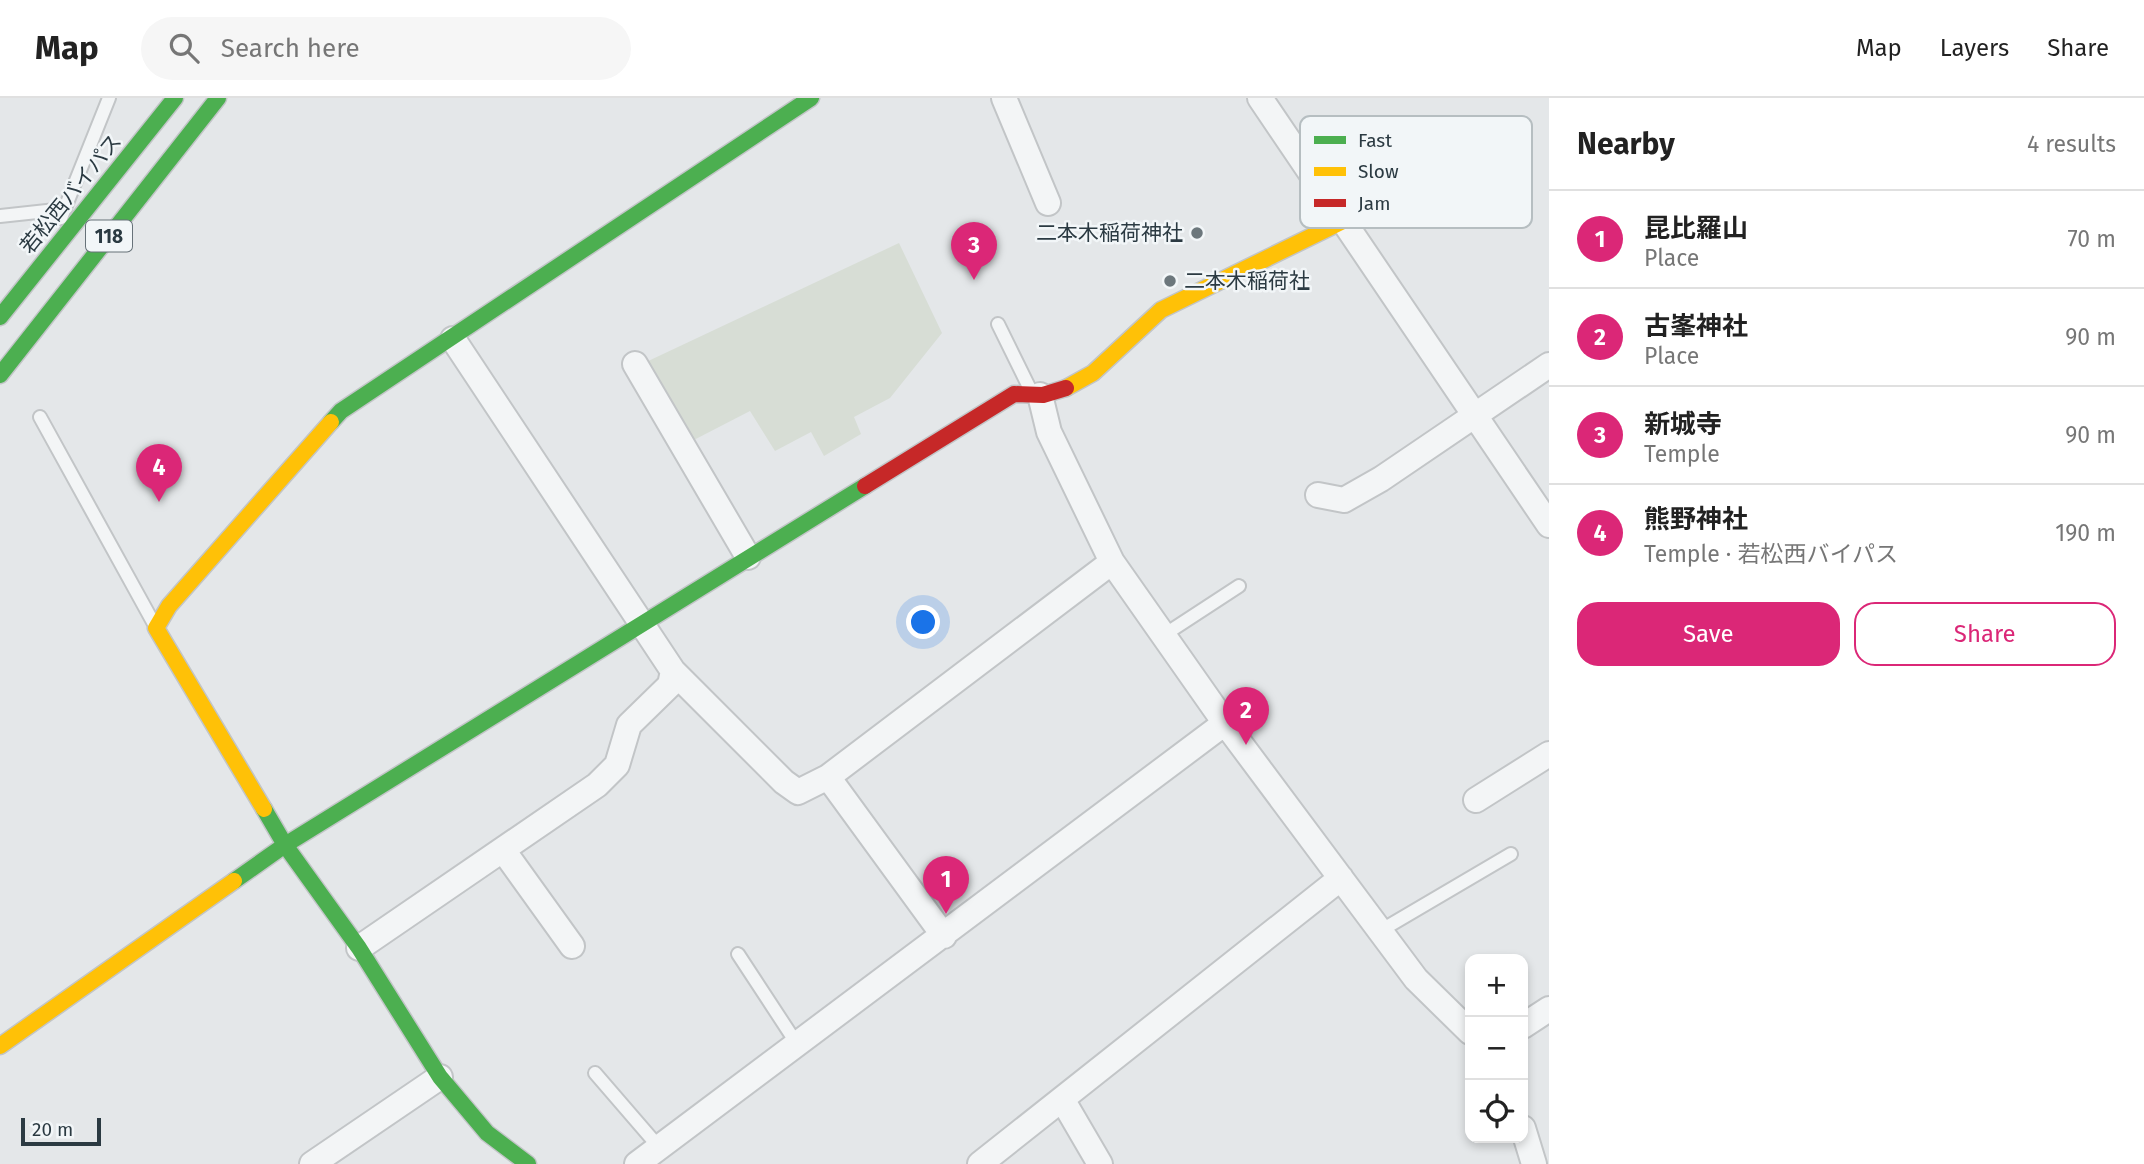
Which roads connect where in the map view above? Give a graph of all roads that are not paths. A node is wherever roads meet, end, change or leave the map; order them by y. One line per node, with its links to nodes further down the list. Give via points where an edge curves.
1 (109, 98): 9 (lane)
2 (175, 98): 13 (main road, 若松西バイパス / 118)
3 (218, 98): 19 (main road, 118)
4 (811, 98): 16 (main road)
5 (1004, 98): 8 (street)
6 (1259, 98): 7 (street)
7 (1300, 158)
8 (1048, 203)
9 (65, 209): 10 (lane); 13 (lane)
10 (0, 216)
11 (1327, 228): 20 (main road, via 1161,310 1136,328 1117,354 1089,378 1063,390)
12 (1348, 228): 21 (street)
13 (41, 265): 14 (main road, 若松西バイパス / 118)
14 (0, 317)
15 (998, 324): 20 (lane)
16 (453, 339): 28 (street); 29 (main road, via 341,411 169,606)
17 (635, 364): 25 (street)
18 (1549, 365): 21 (street)
19 (0, 374)
20 (1036, 394): 25 (main road, via 1014,394); 26 (street, via 1049,432)
21 (1476, 414): 23 (street, via 1344,500); 24 (street)
22 (40, 417): 29 (lane)
23 (1318, 495)
24 (1549, 526)
25 (748, 557): 28 (main road)
26 (1112, 562): 30 (street); 34 (street)
27 (1239, 586): 30 (lane)
28 (641, 622): 31 (street); 36 (main road)
29 (156, 628): 36 (main road)
30 (1164, 635): 32 (street)
31 (673, 671): 34 (street, via 798,792); 37 (street, via 670,685 629,725 618,765 597,785)
32 (1225, 723): 39 (street); 41 (street)
33 (1549, 754): 35 (street)
34 (828, 777): 41 (street)
35 (1476, 800)
36 (285, 845): 43 (main road); 49 (main road)
37 (503, 850): 42 (street); 43 (street)
38 (1511, 854): 40 (lane)
39 (1341, 878): 40 (street); 52 (street)
40 (1380, 931): 47 (street, via 1416,979)
41 (944, 936): 48 (street)
42 (572, 946)
43 (359, 947): 51 (main road)
44 (738, 954): 48 (lane)
45 (1549, 1009): 46 (street)
46 (1528, 1023)
47 (1465, 1027)
48 (797, 1044): 54 (street)
49 (0, 1046)
50 (595, 1073): 54 (lane)
51 (440, 1077): 55 (street); 56 (main road, via 488,1133)
52 (1062, 1099): 58 (street); 59 (street)
53 (1528, 1143): 60 (street)
54 (658, 1146): 57 (street)
55 (313, 1164)
56 (528, 1164)
57 (637, 1164)
58 (981, 1164)
59 (1100, 1164)
60 (1534, 1164)

